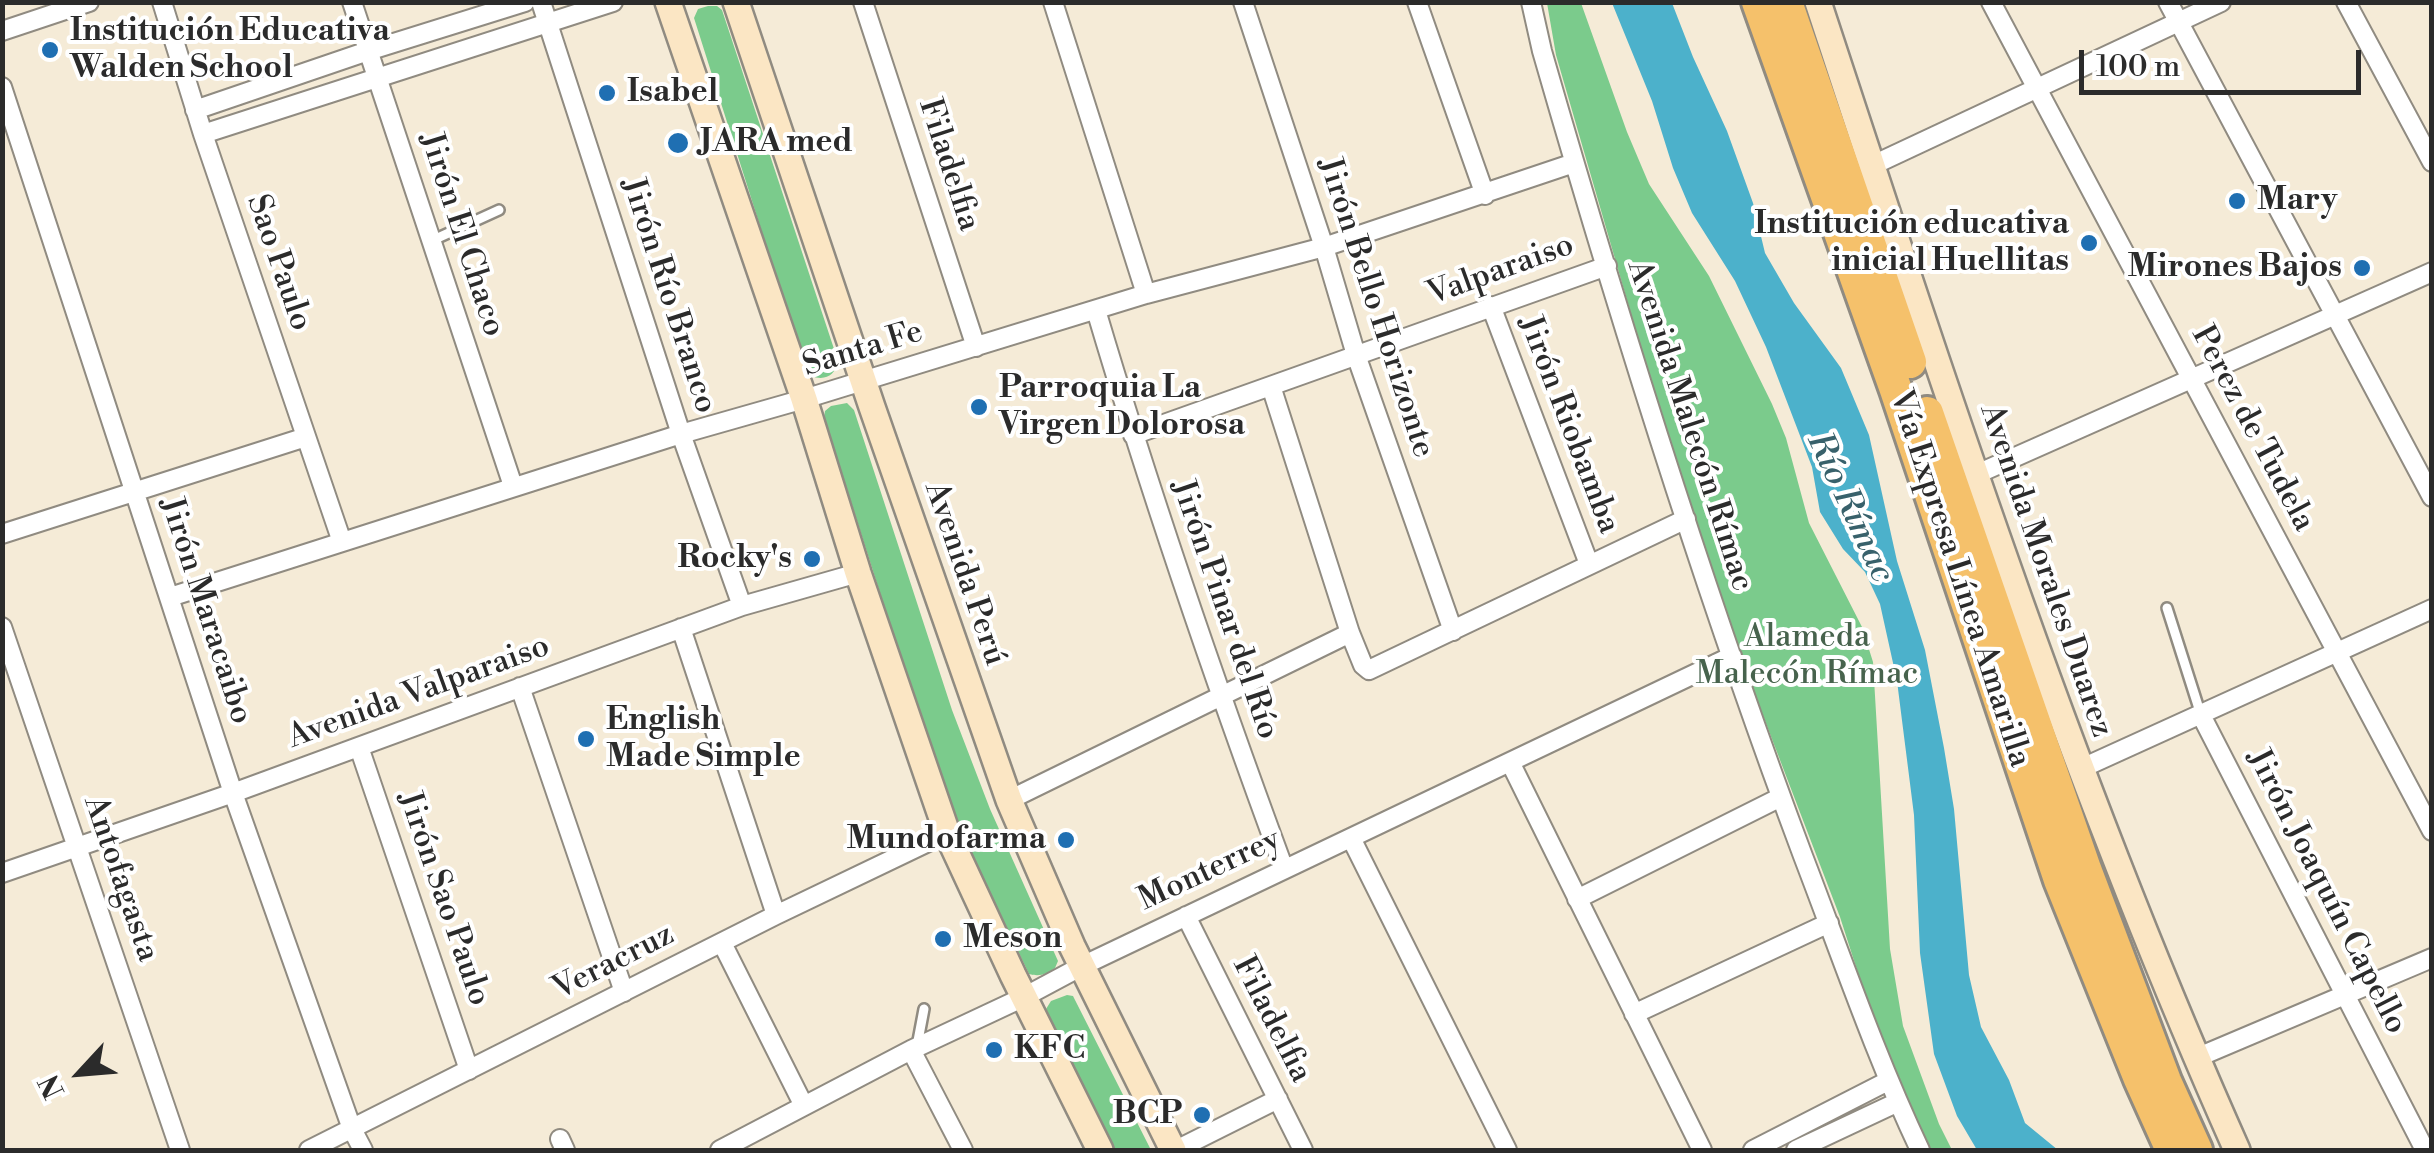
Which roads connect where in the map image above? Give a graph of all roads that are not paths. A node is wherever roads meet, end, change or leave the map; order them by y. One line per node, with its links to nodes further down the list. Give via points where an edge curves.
1 (89, 2): 25 (street)
2 (162, 2): 31 (street, Sao Paulo)
3 (352, 2): 27 (street, Jirón El Chaco)
4 (525, 2): 27 (street)
5 (541, 2): 24 (street, Jirón Río Branco)
6 (613, 2): 24 (street)
7 (668, 2): 52 (main road)
8 (736, 2): 49 (main road, Avenida Perú)
9 (863, 2): 46 (street, Filadelfia)
10 (1053, 2): 42 (street)
11 (1243, 2): 39 (street, Jirón Bello Horizonte)
12 (1417, 2): 36 (street)
13 (1523, 2): 26 (street, Avenida Malecón Rímac)
14 (1532, 2): 26 (street, Avenida Malecón Rímac)
15 (1736, 2): 51 (highway, via 1841,292)
16 (1758, 2): 51 (highway, Vía Expresa Línea Amarilla)
17 (1786, 2): 126 (highway, Vía Expresa Línea Amarilla, via 2085,870)
18 (1818, 2): 35 (main road, Avenida Morales Duarez)
19 (1991, 2): 30 (street, Perez de Tudela)
20 (2168, 2): 23 (street)
21 (2221, 2): 23 (street)
22 (2346, 2): 33 (street)
23 (2179, 22): 30 (street); 45 (street)
24 (547, 23): 28 (street); 53 (street, Jirón Río Branco)
25 (2, 31)
26 (1542, 51): 34 (street, Avenida Malecón Rímac)
27 (368, 52): 28 (street, Jirón El Chaco); 31 (street)
28 (377, 77): 32 (street); 38 (street, Jirón El Chaco)
29 (2, 86): 58 (street, Jirón Maracaibo)
30 (2036, 89): 35 (street); 48 (street, Perez de Tudela)
31 (196, 110): 32 (street, Sao Paulo)
32 (203, 134): 55 (street, Sao Paulo)
33 (2432, 162)
34 (1574, 163): 36 (street, Santa Fe); 40 (street, Avenida Malecón Rímac)
35 (1872, 166): 56 (main road, Avenida Morales Duarez)
36 (1485, 195): 39 (street, Santa Fe)
37 (499, 210): 38 (lane)
38 (431, 240): 57 (street, Jirón El Chaco)
39 (1324, 247): 42 (street, Santa Fe); 47 (street, Jirón Bello Horizonte)
40 (1607, 266): 43 (street, Valparaiso); 60 (street, Avenida Malecón Rímac)
41 (2432, 272): 45 (street)
42 (1146, 294): 44 (street, Santa Fe)
43 (1491, 306): 47 (street, Valparaiso); 63 (street, Jirón Riobamba)
44 (1096, 310): 46 (street, Santa Fe); 54 (street, Jirón Pinar del Río)
45 (2336, 315): 48 (street); 59 (street)
46 (976, 346): 49 (street, Santa Fe)
47 (1356, 355): 50 (street, Valparaiso); 71 (street, Jirón Bello Horizonte)
48 (2191, 379): 56 (street); 73 (street, Perez de Tudela)
49 (863, 380): 52 (street, Santa Fe); 83 (main road, Avenida Perú)
50 (1270, 386): 54 (street, Valparaiso); 72 (street)
51 (1896, 390): 125 (highway, Vía Expresa Línea Amarilla, via 2060,880)
52 (804, 400): 53 (street, Santa Fe); 64 (main road)
53 (681, 434): 57 (street, Santa Fe); 66 (street, Jirón Río Branco)
54 (1133, 435): 76 (street, Jirón Pinar del Río)
55 (306, 438): 58 (street); 62 (street, Sao Paulo)
56 (1977, 474): 80 (main road, Avenida Morales Duarez)
57 (513, 486): 62 (street, Santa Fe)
58 (134, 491): 61 (street); 65 (street, Jirón Maracaibo)
59 (2432, 497)
60 (1686, 519): 63 (street); 74 (street, Avenida Malecón Rímac)
61 (2, 534)
62 (342, 542): 65 (street, Santa Fe)
63 (1589, 564): 71 (street)
64 (858, 573): 66 (street, Avenida Valparaiso); 85 (main road)
65 (170, 597): 81 (street, Jirón Maracaibo)
66 (742, 606): 70 (street, Avenida Valparaiso)
67 (2168, 608): 77 (lane)
68 (2432, 609): 73 (street)
69 (2, 627): 87 (street, Antofagasta)
70 (681, 628): 75 (street, Avenida Valparaiso); 91 (street)
71 (1453, 632): 72 (street, via 1369,670)
72 (1350, 634): 76 (street)
73 (2336, 652): 77 (street); 84 (street, Perez de Tudela)
74 (1732, 656): 79 (street, Monterrey); 82 (street, Avenida Malecón Rímac)
75 (520, 688): 78 (street, Avenida Valparaiso); 97 (street)
76 (1220, 696): 83 (street); 88 (street, Jirón Pinar del Río)
77 (2200, 714): 80 (street); 98 (street, Jirón Joaquín Capello)
78 (360, 747): 81 (street, Avenida Valparaiso); 104 (street, Jirón Sao Paulo)
79 (1510, 762): 86 (street, Monterrey); 90 (street)
80 (2080, 770): 103 (main road, Avenida Morales Duarez)
81 (233, 793): 87 (street, Avenida Valparaiso); 109 (street, Jirón Maracaibo)
82 (1781, 797): 90 (street); 93 (street, Avenida Malecón Rímac)
83 (1009, 800): 96 (main road, Avenida Perú)
84 (2432, 832)
85 (947, 833): 91 (street, Veracruz); 99 (main road)
86 (1351, 838): 88 (street, Monterrey); 120 (street)
87 (77, 846): 89 (street, Avenida Valparaiso); 111 (street, Antofagasta)
88 (1284, 869): 92 (street, Monterrey)
89 (2, 872)
90 (1578, 899): 101 (street)
91 (776, 916): 94 (street, Veracruz)
92 (1186, 916): 96 (street, Monterrey); 106 (street, Filadelfia)
93 (1829, 923): 101 (street); 105 (street, Avenida Malecón Rímac)
94 (722, 943): 97 (street, Veracruz); 108 (street)
95 (2432, 958): 98 (street)
96 (1082, 966): 99 (street, Monterrey); 118 (main road, Avenida Perú)
97 (624, 992): 104 (street, Veracruz)
98 (2344, 994): 103 (street); 128 (street, Jirón Joaquín Capello)
99 (1024, 997): 102 (street, Monterrey); 117 (main road)
100 (924, 1009): 102 (lane)
101 (1634, 1014): 121 (street)
102 (914, 1049): 108 (street, Monterrey); 116 (street)
103 (2196, 1058): 127 (main road, Avenida Morales Duarez)
104 (469, 1070): 109 (street, Veracruz)
105 (1888, 1082): 107 (street, Avenida Malecón Rímac); 122 (street)
106 (1278, 1099): 118 (street); 119 (street, Filadelfia)
107 (1898, 1102): 123 (street); 124 (street, Avenida Malecón Rímac)
108 (804, 1106): 110 (street, Monterrey)
109 (352, 1129): 112 (street, Veracruz); 113 (street, Jirón Maracaibo)
110 (754, 1132): 114 (street, Monterrey); 115 (street)
111 (180, 1150)
112 (309, 1150)
113 (363, 1150)
114 (720, 1150)
115 (764, 1150)
116 (963, 1150)
117 (1100, 1150)
118 (1174, 1150)
119 (1303, 1150)
120 (1506, 1150)
121 (1702, 1150)
122 (1753, 1150)
123 (1796, 1150)
124 (1920, 1150)
125 (2172, 1150)
126 (2196, 1150)
127 (2237, 1150)
128 (2424, 1150)

